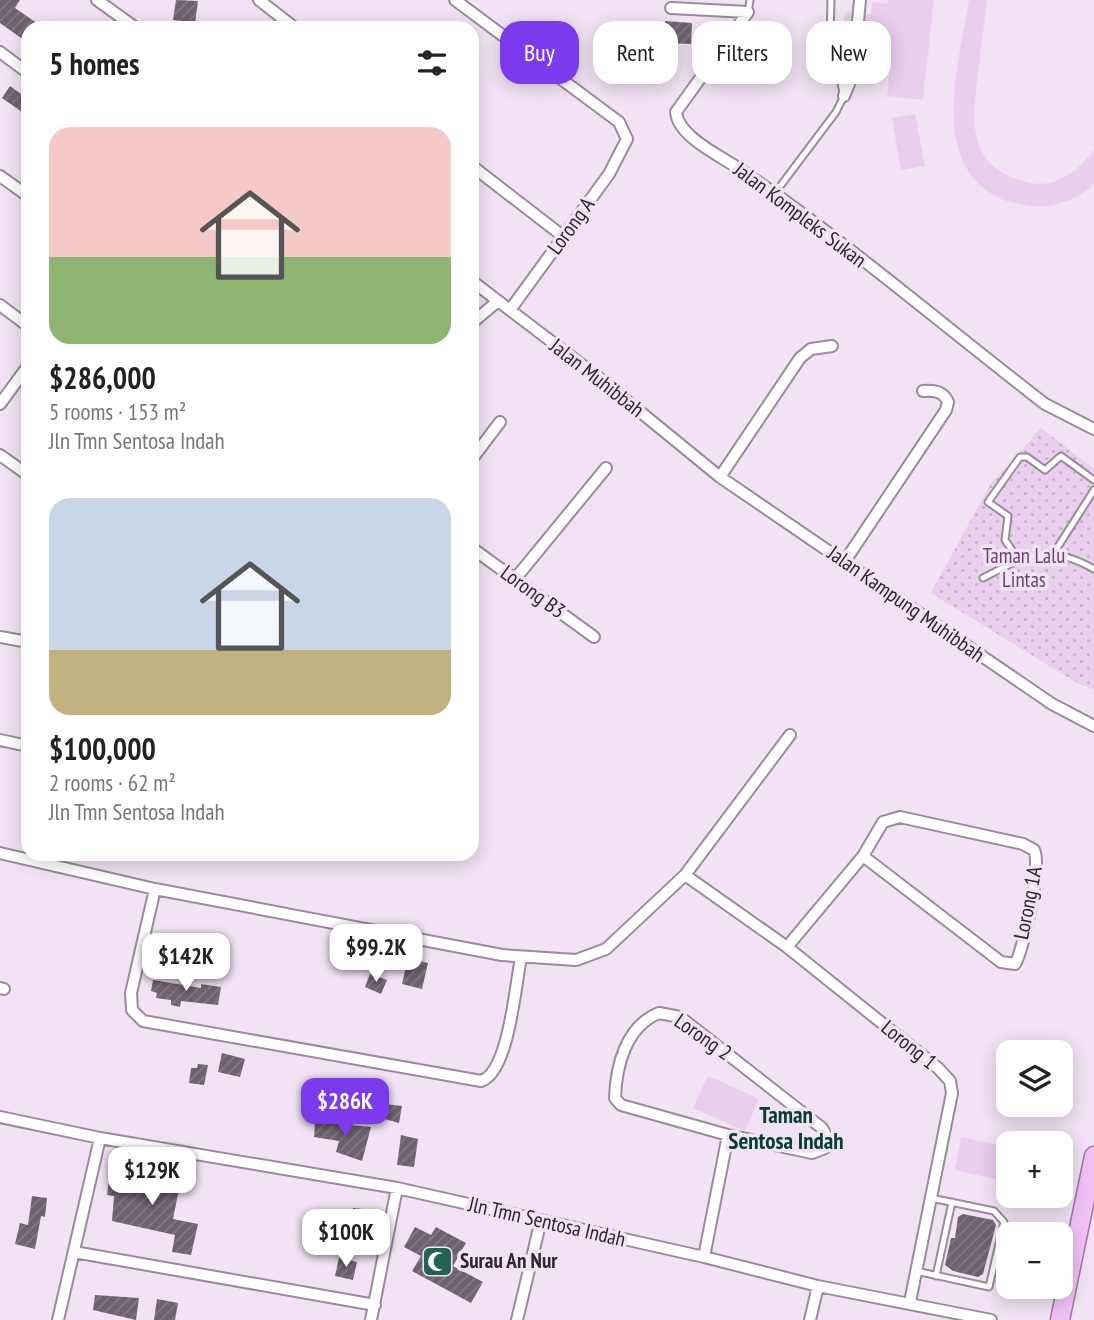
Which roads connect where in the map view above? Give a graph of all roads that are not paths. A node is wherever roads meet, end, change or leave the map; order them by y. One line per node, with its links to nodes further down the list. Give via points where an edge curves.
1 (97, 0): 8 (street)
2 (259, 0): 9 (street)
3 (455, 0): 17 (street, Lorong A, via 619,122 627,139 609,174)
4 (831, 0): 12 (lane, via 830,40)
5 (860, 0): 12 (street, via 853,74)
6 (749, 6): 7 (street, Jalan Kompleks Sukan); 16 (street, Jalan Kompleks Sukan, via 676,112 677,120 690,135)
7 (670, 8)
8 (126, 21)
9 (286, 21)
10 (0, 52): 11 (street)
11 (21, 68)
12 (844, 96): 16 (lane)
13 (479, 171): 17 (street)
14 (0, 176): 15 (street)
15 (21, 191)
16 (775, 193): 29 (street, Jalan Kompleks Sukan, via 1045,404)
17 (564, 237): 21 (street, Lorong A)
18 (479, 286): 19 (street, Jalan Muhibbah)
19 (498, 301): 21 (street, Jalan Muhibbah); 22 (street)
20 (0, 305): 23 (street)
21 (510, 310): 34 (street, Jalan Muhibbah)
22 (479, 317)
23 (21, 321)
24 (832, 346): 34 (street, via 811,349 800,358)
25 (21, 376): 27 (street)
26 (923, 391): 40 (street, via 943,394 946,410)
27 (0, 404)
28 (500, 422): 30 (street)
29 (1094, 429)
30 (479, 450)
31 (0, 455): 33 (street)
32 (606, 468): 43 (street)
33 (21, 470)
34 (720, 477): 40 (street, Jalan Kampung Muhibbah)
35 (1094, 480): 39 (lane, via 1061,456 1045,470 1020,457 988,502 1008,517 1005,540)
36 (1094, 490): 37 (lane)
37 (1054, 552): 39 (lane); 41 (lane)
38 (479, 553): 43 (street, Lorong B3)
39 (1019, 560): 42 (lane)
40 (845, 561): 47 (street, Jalan Kampung Muhibbah, via 1052,704)
41 (1094, 569)
42 (983, 578)
43 (515, 579): 45 (street, Lorong B3)
44 (0, 637): 46 (street)
45 (594, 637)
46 (21, 641)
47 (1094, 726)
48 (790, 735): 55 (street)
49 (0, 740): 50 (street)
50 (21, 744)
51 (0, 853): 53 (street)
52 (863, 856): 52 (street, Lorong 1A, via 883,822 900,817 1030,846 1037,861 1015,964 1002,962); 57 (street, Lorong 1A)
53 (21, 858)
54 (34, 861): 56 (street)
55 (685, 875): 57 (street, Lorong 1); 58 (street, via 606,949 576,960)
56 (155, 889): 58 (street); 58 (street, via 131,993 132,1010 144,1021 221,1036 474,1082 486,1080 500,1060)
57 (787, 947): 64 (street, Lorong 1, via 950,1081 952,1093)
58 (520, 958)
59 (0, 1117): 61 (street, Jln Tmn Sentosa Indah)
60 (727, 1135): 60 (street, Lorong 2, via 812,1153 825,1148 828,1139 822,1128 680,1017 667,1013 650,1016 624,1049 615,1086 617,1102 631,1110); 69 (street)
61 (100, 1138): 63 (street, Jln Tmn Sentosa Indah); 68 (street)
62 (1094, 1156): 66 (main road)
63 (397, 1188): 67 (street, Jln Tmn Sentosa Indah); 74 (street)
64 (932, 1198): 65 (lane); 70 (street, Lorong 1)
65 (952, 1202): 71 (lane); 71 (lane, via 994,1211 1004,1222 989,1287)
66 (1089, 1203): 80 (main road)
67 (541, 1220): 69 (street, Jln Tmn Sentosa Indah); 77 (street)
68 (74, 1252): 74 (street); 75 (street)
69 (704, 1256): 72 (street, Jln Tmn Sentosa Indah)
70 (916, 1271): 71 (lane); 73 (street, Lorong 1)
71 (936, 1276)
72 (818, 1286): 73 (street, Jln Tmn Sentosa Indah); 78 (street)
73 (910, 1302): 79 (street, Jln Tmn Sentosa Indah)
74 (375, 1305): 76 (street)
75 (58, 1320)
76 (372, 1320)
77 (517, 1320)
78 (810, 1320)
79 (991, 1320)
80 (1060, 1320)

